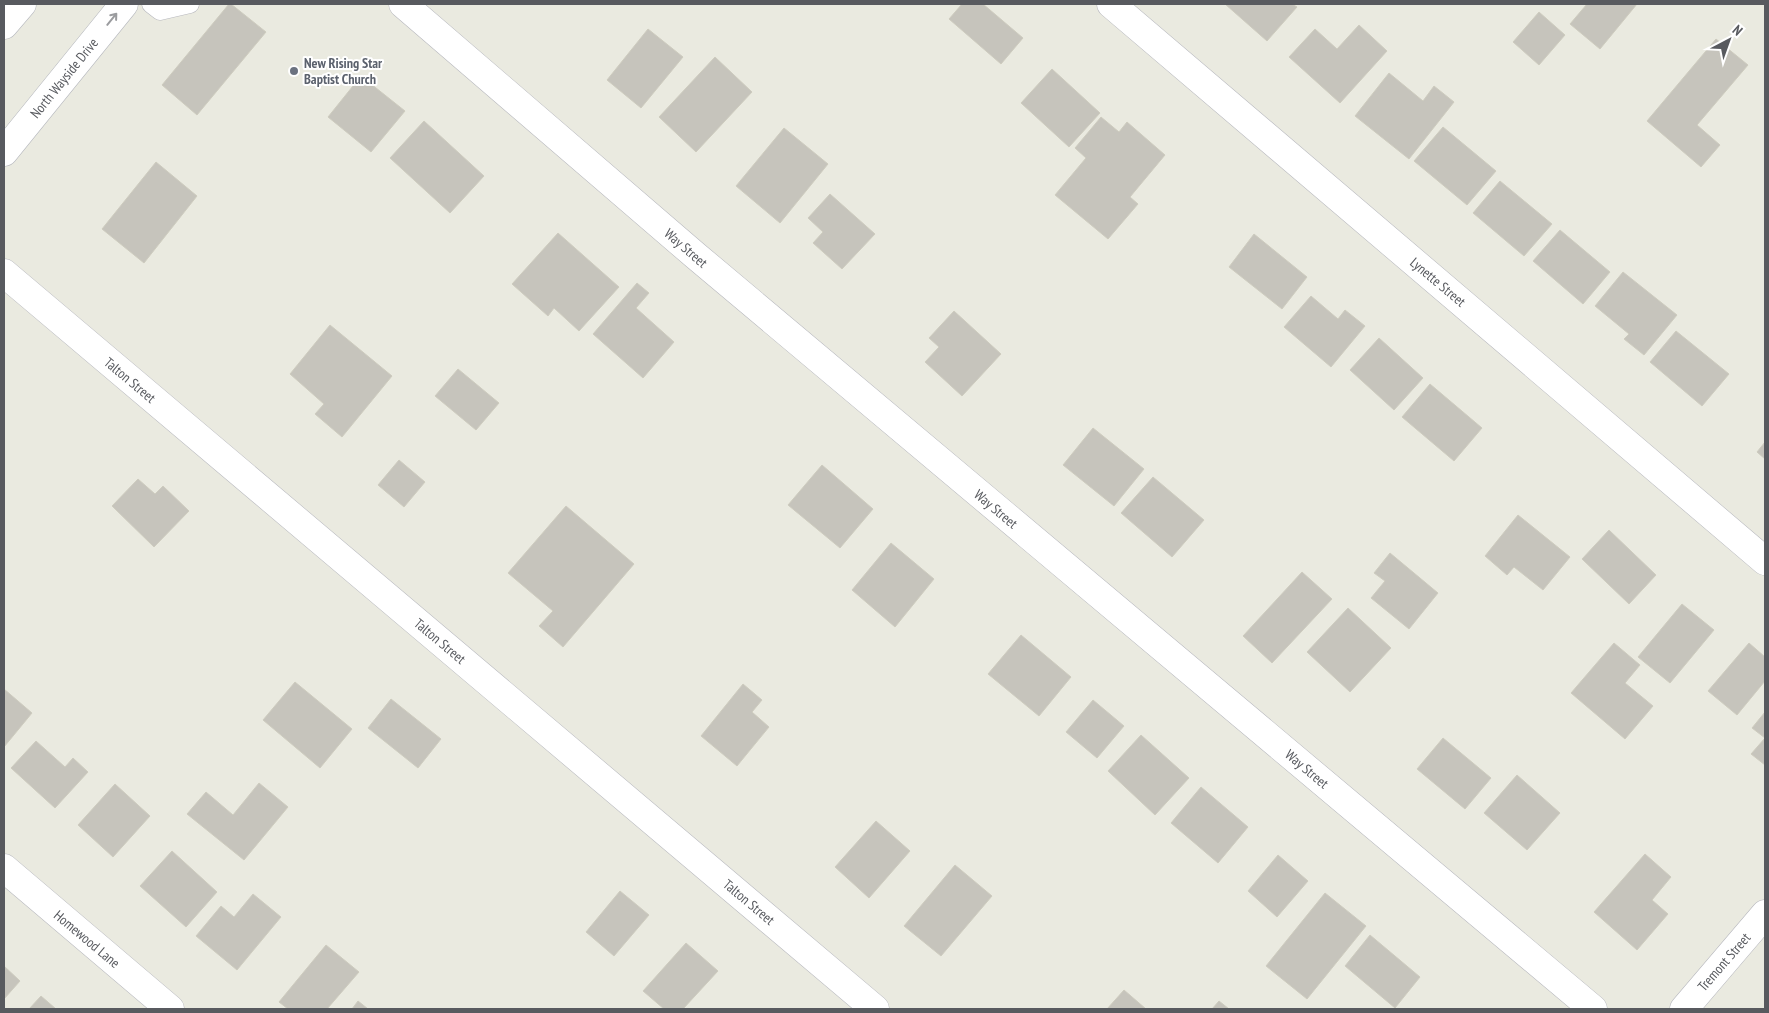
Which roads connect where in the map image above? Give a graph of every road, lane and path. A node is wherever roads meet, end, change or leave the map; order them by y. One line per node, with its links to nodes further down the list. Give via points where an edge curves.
1 (22, 4): 7 (street)
2 (124, 4): 8 (street, North Wayside Drive, one-way to 2)
3 (151, 4): 4 (lane, via 160,11)
4 (190, 4)
5 (404, 4): 15 (street, Way Street, via 703,262)
6 (1111, 4): 10 (street, Lynette Street)
7 (4, 25)
8 (4, 152)
9 (4, 273): 14 (street, Talton Street)
10 (1765, 561)
11 (4, 868): 13 (street, Homewood Lane)
12 (1765, 914): 16 (street, Tremont Street)
13 (170, 1009)
14 (875, 1009)
15 (1593, 1009)
16 (1684, 1009)

